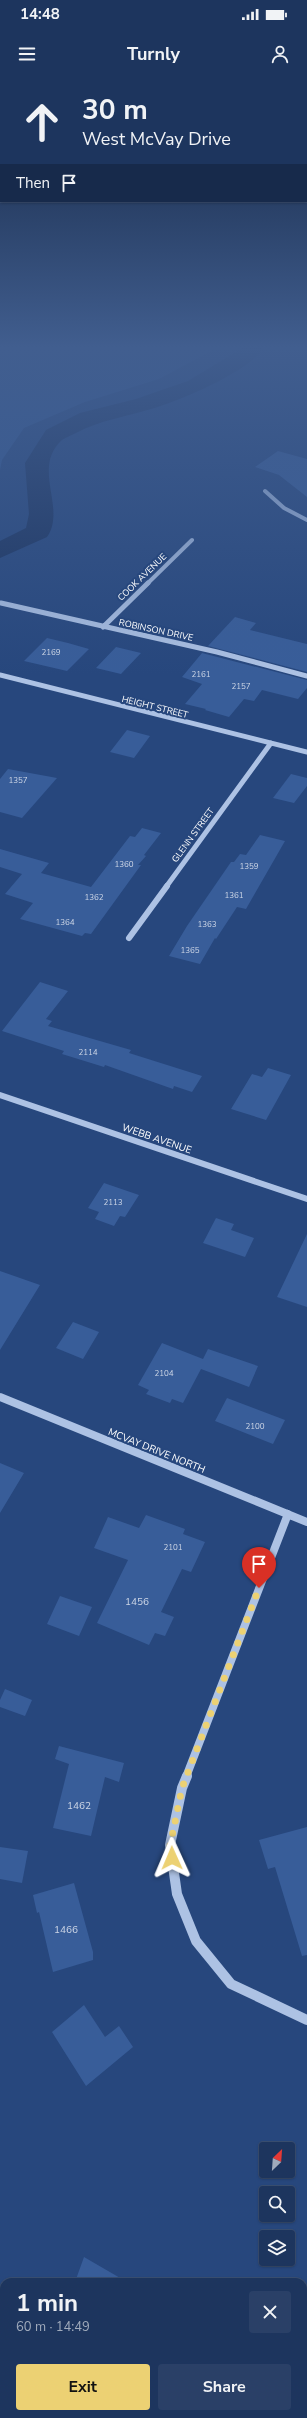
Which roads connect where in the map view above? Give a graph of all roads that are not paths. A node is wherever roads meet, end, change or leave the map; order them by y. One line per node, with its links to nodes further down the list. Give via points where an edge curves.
1 (265, 491): 2 (street, via 286,510)
2 (307, 520)
3 (192, 540): 5 (street, COOK AVENUE)
4 (2, 603): 5 (street, ROBINSON DRIVE)
5 (103, 627): 7 (street, ROBINSON DRIVE, via 217,652)
6 (0, 675): 8 (street, HEIGHT STREET)
7 (307, 676)
8 (271, 743): 9 (street, HEIGHT STREET); 10 (street, GLENN STREET)
9 (307, 752)
10 (129, 938)
11 (0, 1095): 12 (street, WEBB AVENUE)
12 (307, 1199)
13 (0, 1397): 14 (street, MCVAY DRIVE NORTH)
14 (288, 1514): 15 (street, MCVAY DRIVE NORTH); 16 (street, via 182,1788 170,1846 177,1894 196,1941 231,1984)
15 (307, 1522)
16 (307, 2020)

